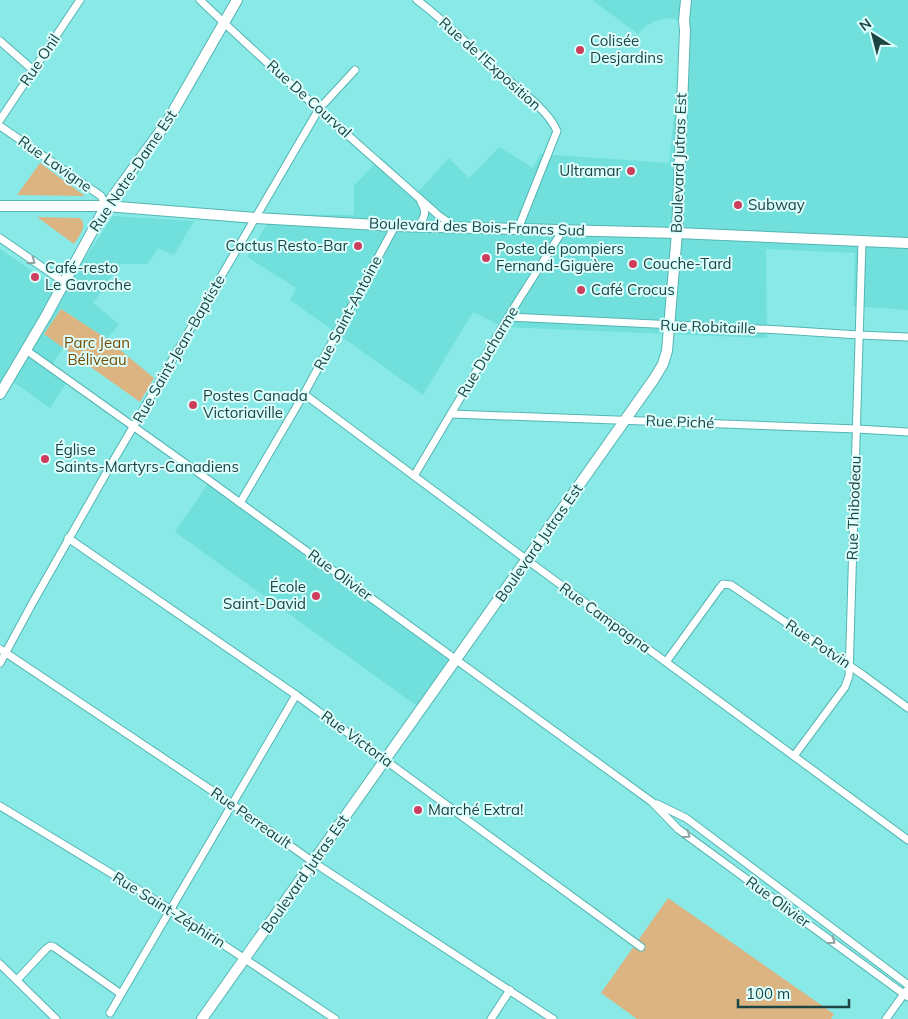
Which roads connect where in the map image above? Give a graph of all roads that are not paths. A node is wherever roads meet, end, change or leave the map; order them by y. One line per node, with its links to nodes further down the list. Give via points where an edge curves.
1 (80, 0): 8 (street, Rue Onil)
2 (200, 0): 6 (street, Rue De Courval)
3 (237, 0): 6 (street, Rue Notre-Dame Est)
4 (417, 0): 20 (street, Rue de l'Exposition, via 548,115 554,124 557,131)
5 (686, 0): 22 (street, Boulevard Jutras Est)
6 (224, 23): 10 (street, Rue De Courval); 15 (street, Rue Notre-Dame Est, via 167,122)
7 (0, 41): 8 (street)
8 (33, 70): 11 (street, Rue Onil)
9 (355, 70): 10 (street, Rue Saint-Jean-Baptiste)
10 (319, 109): 13 (street, Rue De Courval); 16 (street, Rue Saint-Jean-Baptiste)
11 (0, 120)
12 (0, 126): 15 (street, Rue Lavigne, via 101,196)
13 (418, 197): 18 (street, via 425,209); 19 (street, Rue De Courval)
14 (0, 206): 15 (street, Boulevard des Bois-Francs Sud)
15 (106, 206): 16 (street, Boulevard des Bois-Francs Sud); 26 (street, Rue Notre-Dame Est)
16 (256, 218): 17 (street, Boulevard des Bois-Francs Sud); 36 (street, Rue Saint-Jean-Baptiste)
17 (395, 226): 18 (street, Boulevard des Bois-Francs Sud); 33 (street, Rue Saint-Antoine)
18 (419, 226): 19 (street, Boulevard des Bois-Francs Sud)
19 (455, 227): 20 (street, Boulevard des Bois-Francs Sud)
20 (518, 229): 21 (street, Boulevard des Bois-Francs Sud)
21 (563, 230): 22 (street, Boulevard des Bois-Francs Sud); 27 (street, Rue Ducharme)
22 (677, 233): 24 (street, Boulevard des Bois-Francs Sud); 28 (street, Boulevard Jutras Est)
23 (0, 238): 26 (street, one-way to 26)
24 (862, 241): 25 (street, Boulevard des Bois-Francs Sud); 29 (street, Rue Thibodeau)
25 (908, 244)
26 (64, 282): 31 (street, Rue Notre-Dame Est)
27 (509, 317): 28 (street, Rue Robitaille); 34 (street, Rue Ducharme)
28 (670, 325): 29 (street, Rue Robitaille); 35 (street, Boulevard Jutras Est, via 663,364)
29 (859, 335): 30 (street, Rue Robitaille); 37 (street, Rue Thibodeau)
30 (908, 337)
31 (26, 350): 32 (street, Rue Notre-Dame Est); 36 (street, Rue Olivier)
32 (0, 394)
33 (304, 394): 39 (street, Rue Campagna); 40 (street, Rue Saint-Antoine)
34 (451, 414): 35 (street, Rue Piché); 39 (street, Rue Ducharme)
35 (626, 420): 37 (street, Rue Piché); 42 (street, Boulevard Jutras Est)
36 (134, 426): 40 (street, Rue Olivier); 41 (street, Rue Saint-Jean-Baptiste)
37 (857, 428): 38 (street, Rue Piché); 47 (street, Rue Thibodeau)
38 (908, 432)
39 (414, 476): 42 (street, Rue Campagna)
40 (240, 503): 44 (street, Rue Olivier)
41 (68, 538): 43 (street, Rue Saint-Jean-Baptiste); 48 (street, Rue Victoria)
42 (527, 560): 44 (street, Boulevard Jutras Est); 45 (street, Rue Campagna)
43 (3, 651): 46 (street, Rue Saint-Jean-Baptiste); 53 (street, Rue Perreault)
44 (456, 659): 51 (street, Boulevard Jutras Est); 52 (street, Rue Olivier)
45 (666, 662): 47 (street, Rue Potvin, via 719,589 727,584); 50 (street, Rue Campagna)
46 (0, 663)
47 (849, 665): 49 (street, Rue Potvin); 50 (street, Rue Thibodeau, via 850,676 845,687)
48 (296, 694): 51 (street, Rue Victoria); 53 (street)
49 (908, 708)
50 (794, 756): 55 (street, Rue Campagna)
51 (386, 760): 56 (street, Boulevard Jutras Est); 58 (street, Rue Victoria)
52 (652, 802): 63 (street, Rue Olivier, one-way to 63, via 678,829); 63 (street, Rue Olivier, via 686,818)
53 (232, 804): 56 (street, Rue Perreault); 57 (street)
54 (0, 806): 57 (street, Rue Saint-Zéphirin)
55 (908, 840)
56 (313, 862): 59 (street, Boulevard Jutras Est); 62 (street, Rue Perreault)
57 (170, 909): 59 (street, Rue Saint-Zéphirin); 64 (street)
58 (641, 946)
59 (245, 958): 67 (street, Boulevard Jutras Est); 68 (street, Rue Saint-Zéphirin)
60 (0, 964): 61 (street)
61 (17, 980): 64 (street, via 46,949 54,946); 66 (street)
62 (510, 990): 69 (street); 70 (street, Rue Perreault)
63 (907, 991): 71 (street)
64 (121, 994): 65 (street)
65 (110, 1012)
66 (56, 1019)
67 (202, 1019)
68 (336, 1019)
69 (491, 1019)
70 (553, 1019)
71 (886, 1019)

